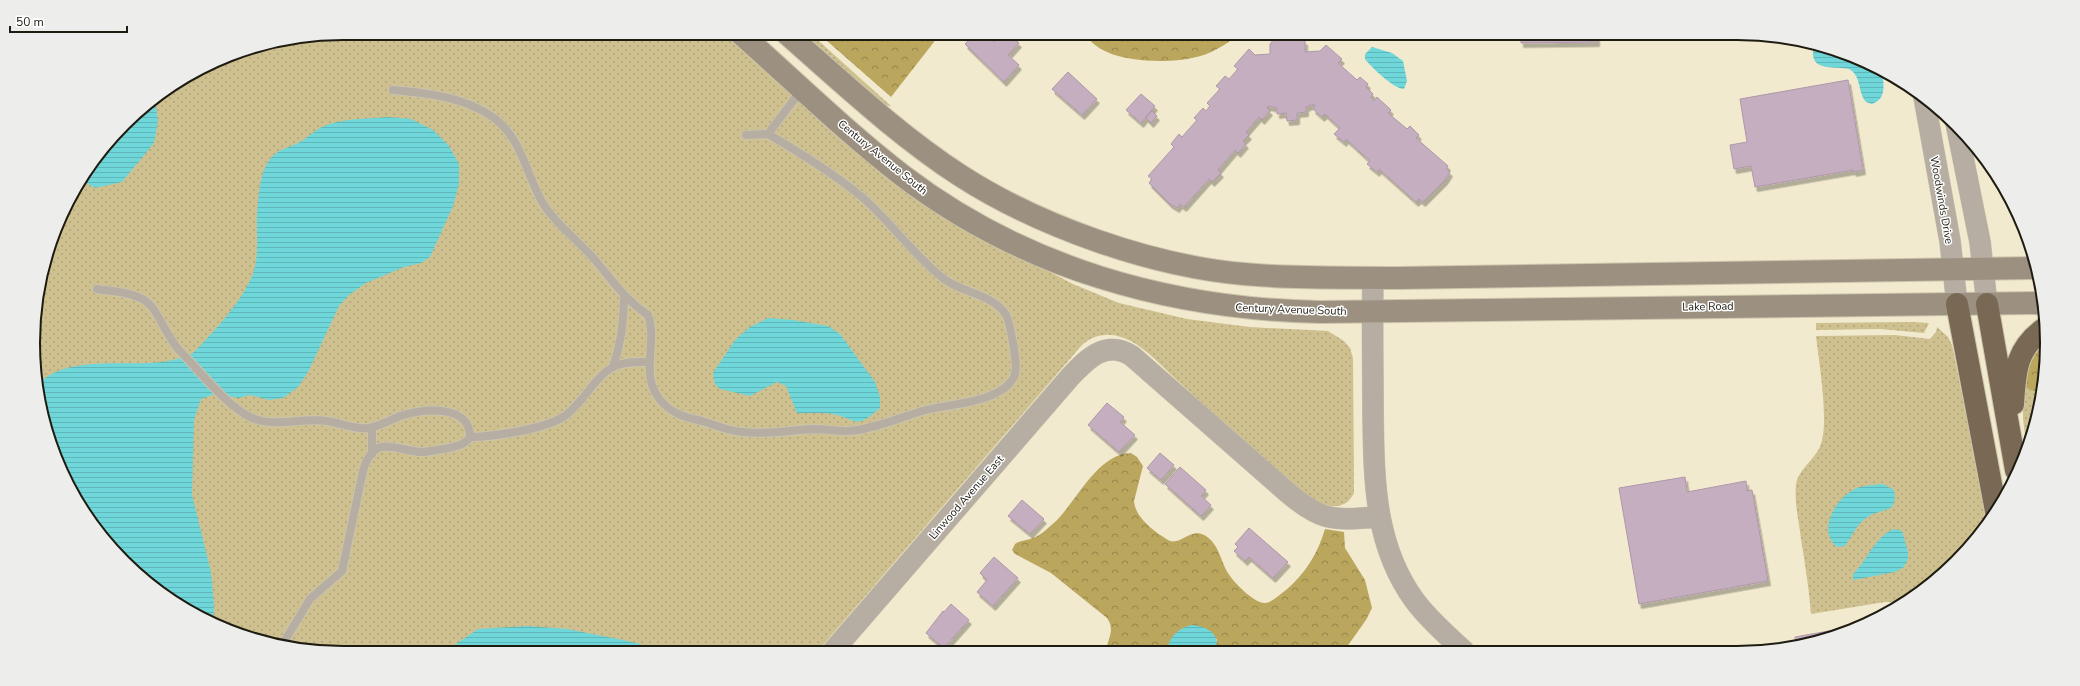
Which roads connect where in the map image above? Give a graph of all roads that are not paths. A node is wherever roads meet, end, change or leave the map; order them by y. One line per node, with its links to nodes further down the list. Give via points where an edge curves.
1 (748, 40): 3 (main road, Century Avenue South)
2 (794, 40): 12 (main road, via 878,114 962,177 1058,225 1099,241 1197,267 1298,278)
3 (802, 88): 6 (lane); 18 (main road, Century Avenue South, via 873,152 932,196 993,233 1065,265 1143,290 1213,304 1283,311)
4 (393, 90): 14 (lane, via 444,97 469,105 488,114 502,125 512,137 550,214 595,260)
5 (1926, 107): 11 (street, Woodwinds Drive)
6 (768, 134): 7 (lane); 20 (lane, via 842,181 863,198 931,268 946,280 962,290 993,302 1000,308 1007,316 1016,364 1015,374 1003,390 860,430 844,432 815,429 766,433 741,432 672,411 656,394 651,382)
7 (746, 135)
8 (1959, 137): 10 (street)
9 (2031, 268): 10 (main road)
10 (1983, 269): 11 (main road); 17 (street)
11 (1953, 270): 12 (main road); 16 (street, Woodwinds Drive)
12 (1373, 278): 18 (street)
13 (97, 289): 22 (lane, via 129,295 153,307 179,350 234,407 252,418 264,421 319,420 360,428)
14 (624, 297): 20 (lane, via 648,314 652,332); 21 (lane, via 624,324)
15 (2037, 303): 17 (main road, Lake Road)
16 (1957, 304): 17 (main road, Lake Road); 18 (main road, Lake Road); 27 (highway)
17 (1987, 304): 24 (highway)
18 (1372, 311): 28 (street, via 1374,478)
19 (2040, 333): 24 (highway, via 2030,341 2017,365)
20 (649, 362): 21 (lane, via 625,363)
21 (613, 367): 23 (lane, via 573,409 555,422 484,437)
22 (372, 427): 23 (lane, via 402,416 426,411 444,411 454,413 468,424); 25 (lane)
23 (470, 437): 25 (lane, via 459,445 428,451 382,446)
24 (2011, 441): 26 (highway)
25 (372, 454): 29 (lane, via 362,472 342,571 310,599)
26 (2015, 464)
27 (1994, 502)
28 (1379, 517): 30 (street, Linwood Avenue East, via 1339,520 1314,513 1132,356 1119,350 1107,350 1090,357 1070,377); 31 (street, via 1389,550 1410,594 1432,622)
29 (285, 640)
30 (837, 646)
31 (1458, 646)

